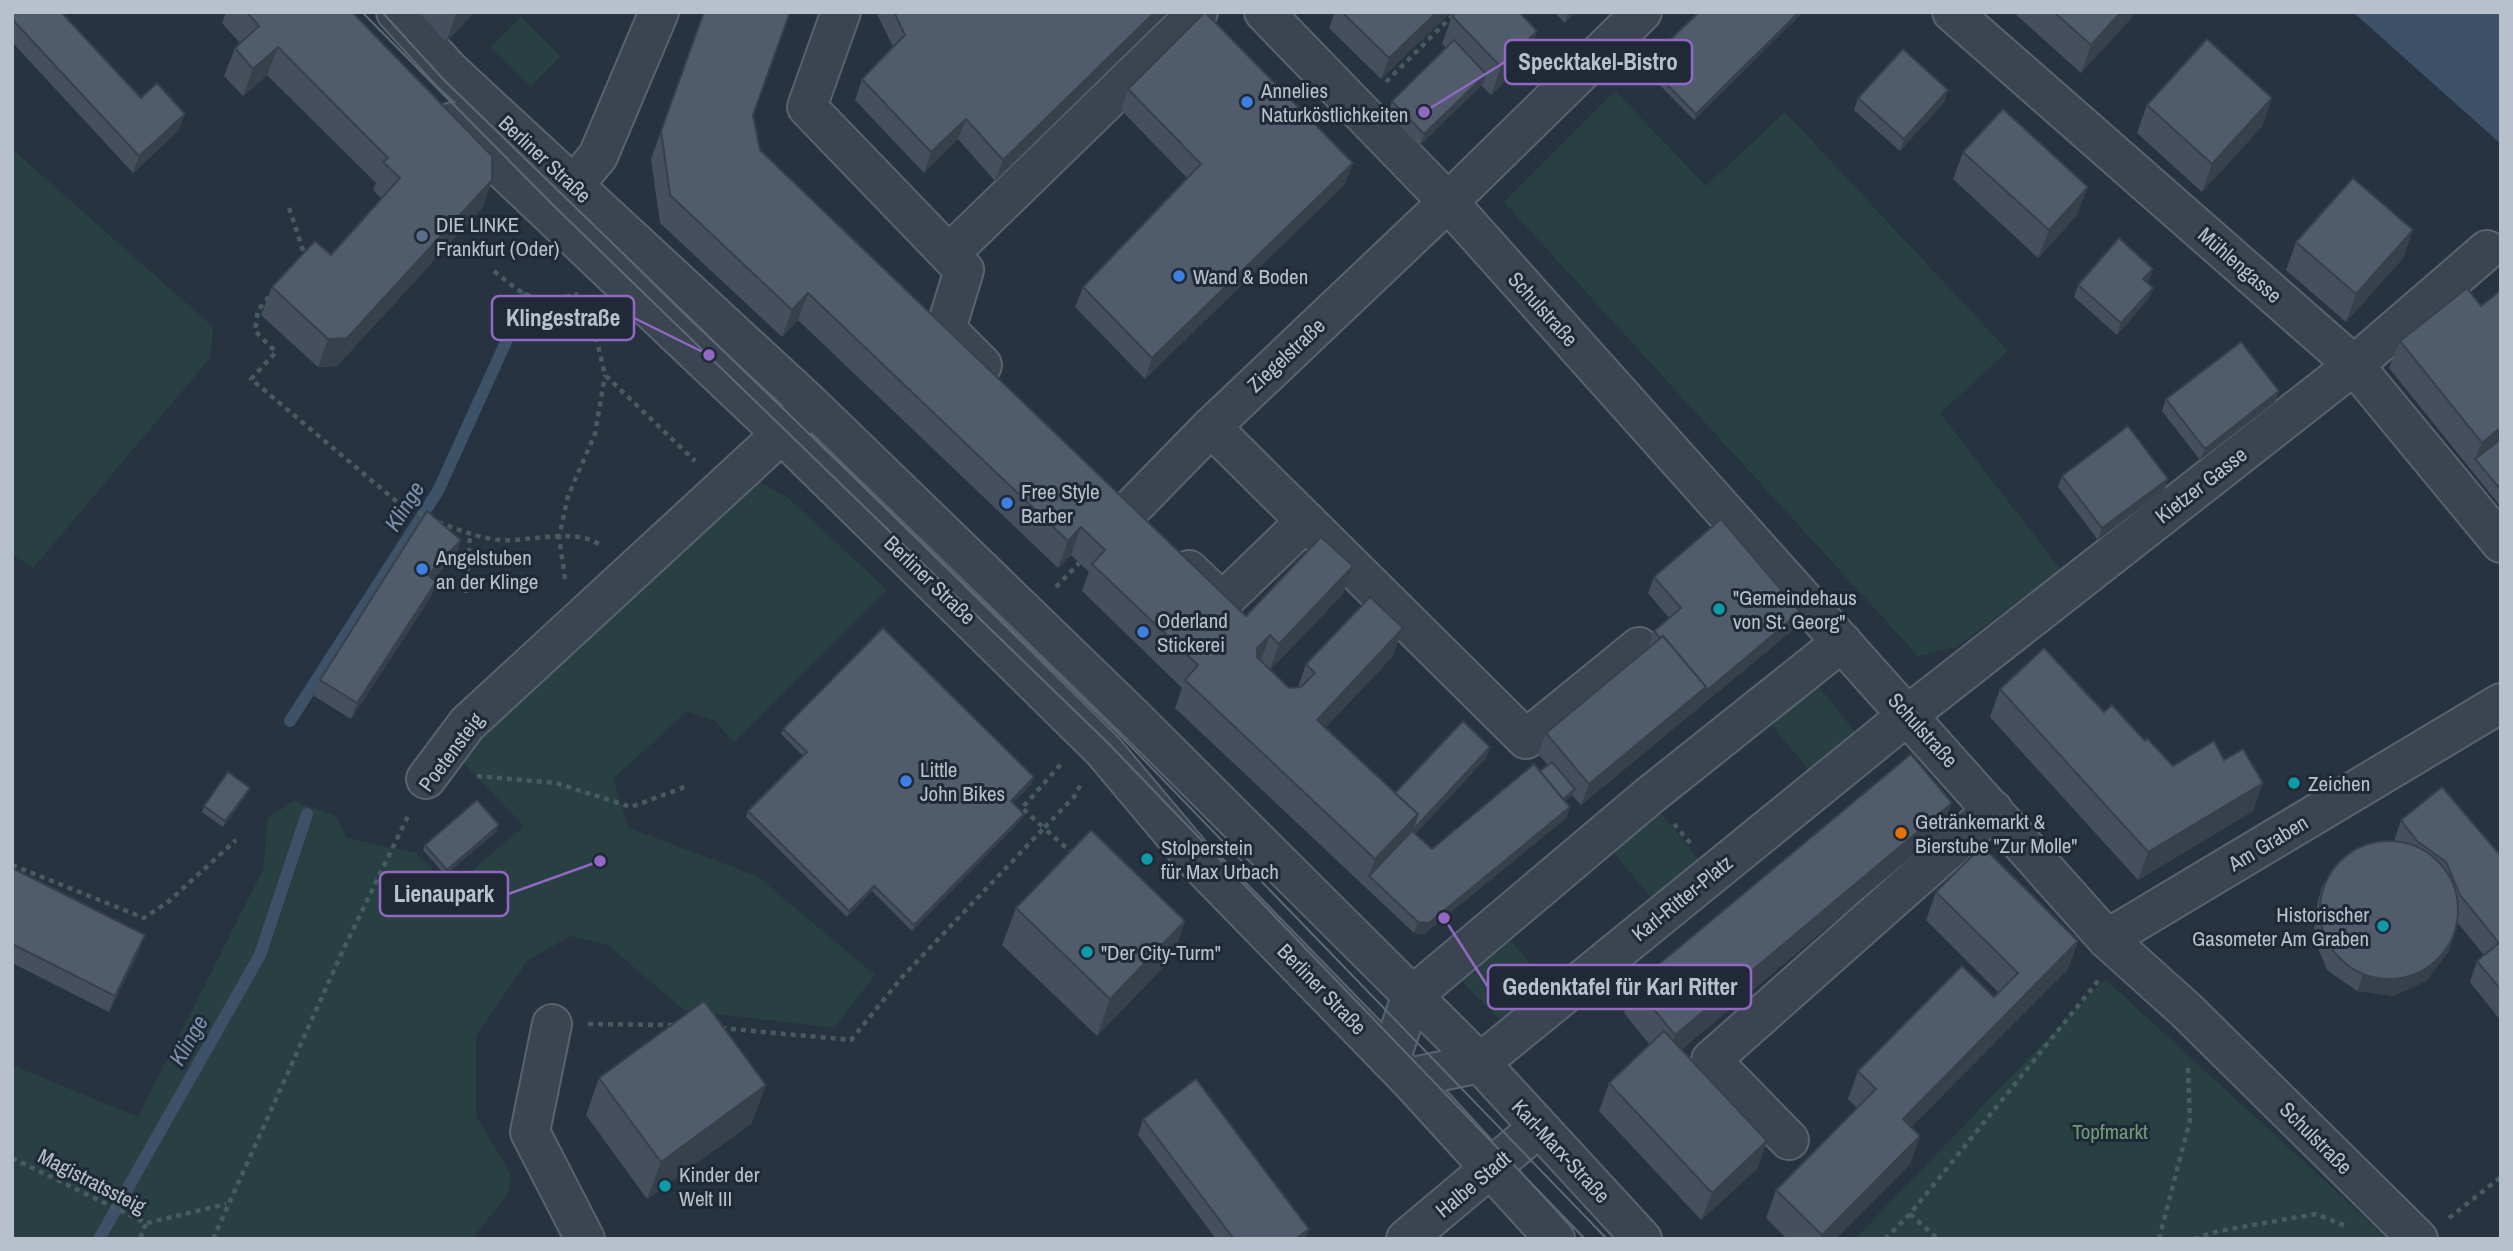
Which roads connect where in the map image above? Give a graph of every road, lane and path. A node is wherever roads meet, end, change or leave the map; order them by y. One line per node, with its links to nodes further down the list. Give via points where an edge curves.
1 (396, 12): 11 (street, Berliner Straße)
2 (659, 12): 11 (street, via 598,156)
3 (841, 12): 15 (street, via 807,107)
4 (1198, 12): 15 (street)
5 (1264, 12): 10 (street)
6 (1457, 12): 10 (path)
7 (1642, 12): 12 (street, Ziegelstraße)
8 (1952, 12): 21 (street, Mühlengasse)
9 (429, 99): 11 (street, Berliner Straße)
10 (1358, 110): 12 (street)
11 (562, 199): 24 (street, Berliner Straße); 26 (street, Berliner Straße)
12 (1448, 202): 25 (street, Ziegelstraße); 39 (street, Schulstraße)
13 (289, 208): 16 (path, via 306,255)
14 (2487, 250): 21 (street, Kietzer Gasse)
15 (949, 254): 23 (street, via 964,270 946,329)
16 (298, 264)
17 (494, 271): 19 (path, via 517,290 545,302)
18 (274, 291): 31 (path, via 258,310 255,331 276,352 251,379 402,506)
19 (585, 292)
20 (588, 304): 22 (path)
21 (2354, 365): 33 (street, Mühlengasse); 42 (street, Kietzer Gasse)
22 (605, 375): 27 (path, via 689,459); 32 (path, via 594,434 568,496)
23 (1004, 387)
24 (812, 406): 26 (street, Poetensteig); 37 (street, Berliner Straße)
25 (1211, 427): 29 (street, Ziegelstraße); 30 (street)
26 (783, 435): 27 (street, Poetensteig); 61 (street, Berliner Straße, via 1103,750 1193,857)
27 (734, 480): 35 (street, Poetensteig)
28 (1100, 483): 29 (street)
29 (1128, 512): 30 (street, via 1222,602)
30 (1306, 521): 40 (street, via 1526,739)
31 (470, 535): 32 (path, via 502,540); 36 (path)
32 (559, 537): 35 (path, via 595,541); 38 (path, via 565,579)
33 (2501, 543)
34 (1083, 559): 37 (path)
35 (633, 572): 38 (street, Poetensteig)
36 (466, 593)
37 (1028, 616): 55 (street, Berliner Straße)
38 (584, 618): 44 (street, Poetensteig, via 467,724)
39 (1842, 642): 42 (street, Schulstraße); 46 (street)
40 (1639, 646)
41 (2501, 703): 54 (street, Am Graben)
42 (1909, 714): 48 (street, Schulstraße); 53 (street, Karl-Ritter-Platz)
43 (1066, 758): 49 (path, via 1022,808)
44 (426, 779): 45 (path, via 484,775 556,783 631,807); 67 (path, Poetensteig)
45 (685, 788)
46 (1649, 796): 53 (path); 55 (street)
47 (1074, 797): 49 (path)
48 (1993, 810): 54 (street, Schulstraße); 63 (street, via 1711,1060)
49 (1044, 828): 51 (path); 59 (path, via 903,976 851,1040)
50 (236, 840): 52 (path, via 144,918)
51 (1080, 861)
52 (12, 865)
53 (1714, 872): 60 (street, Karl-Ritter-Platz)
54 (2115, 945): 56 (street, Schulstraße); 68 (path)
55 (1411, 997): 60 (street, Berliner Straße); 61 (street)
56 (2186, 1010): 71 (street, Schulstraße); 80 (path, via 2190,1119)
57 (552, 1024): 58 (path); 72 (street, via 530,1132)
58 (683, 1025)
59 (709, 1027)
60 (1479, 1063): 61 (street, Karl-Ritter-Platz); 62 (street, Karl-Marx-Straße)
61 (1399, 1069): 65 (street, Berliner Straße)
62 (1538, 1128): 65 (street, Halbe Stadt); 77 (street, Karl-Marx-Straße)
63 (1789, 1140)
64 (12, 1158): 69 (path, Magistratssteig)
65 (1491, 1171): 75 (street, Halbe Stadt); 76 (street)
66 (2501, 1177): 71 (path)
67 (227, 1204): 69 (path); 74 (path, Poetensteig)
68 (1910, 1214): 78 (path); 79 (path)
69 (146, 1223): 73 (path, Magistratssteig)
70 (2352, 1229): 81 (path, via 2316,1214)
71 (2430, 1231)
72 (582, 1238)
73 (140, 1239)
74 (212, 1239)
75 (1406, 1239)
76 (1555, 1239)
77 (1642, 1239)
78 (1885, 1239)
79 (1938, 1239)
80 (2159, 1239)
81 (2194, 1239)

